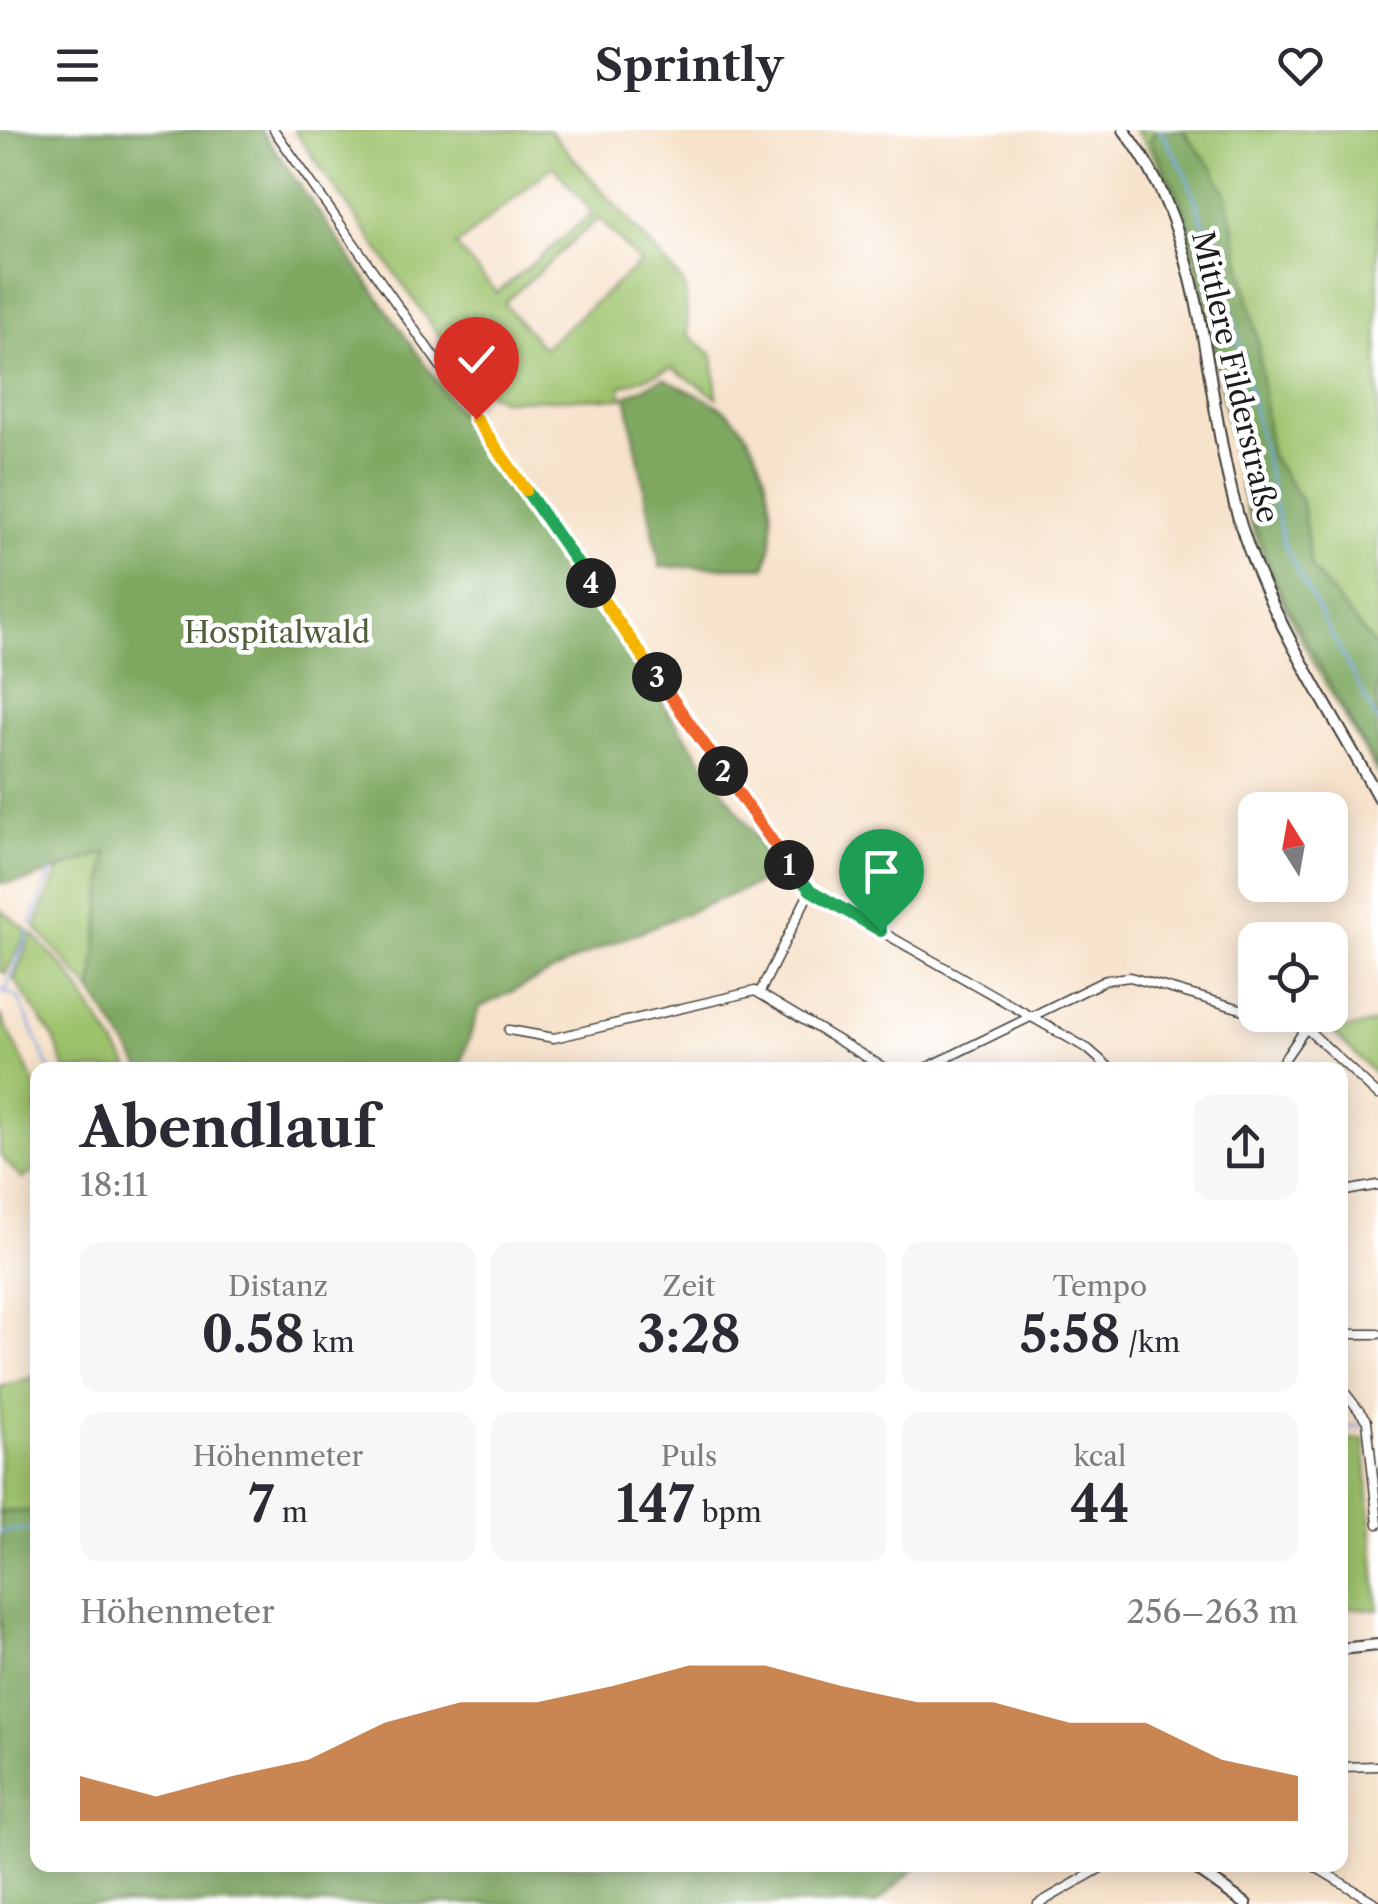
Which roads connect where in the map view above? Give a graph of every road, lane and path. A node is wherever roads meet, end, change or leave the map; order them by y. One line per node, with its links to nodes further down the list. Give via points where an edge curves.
1 (274, 130): 4 (street)
2 (1124, 130): 3 (main road, Mittlere Filderstraße, via 1176,225 1248,546)
3 (1378, 797)
4 (810, 890): 5 (street); 7 (street)
5 (760, 992): 8 (street, via 554,1038); 11 (street)
6 (1238, 1008): 7 (street, via 1130,976 1106,980)
7 (1028, 1016): 12 (street); 13 (street)
8 (509, 1030)
9 (1303, 1032): 14 (street)
10 (1310, 1032): 15 (street)
11 (875, 1062)
12 (938, 1062)
13 (1103, 1062)
14 (1283, 1062)
15 (1343, 1062)
16 (1348, 1067): 17 (street)
17 (1378, 1095)
18 (1378, 1185): 19 (street)
19 (1348, 1191)
20 (1348, 1334): 21 (street)
21 (1378, 1334)
22 (1348, 1396): 23 (street, via 1370,1432)
23 (1378, 1524)
24 (1378, 1645): 25 (main road)
25 (1348, 1648)
26 (1378, 1766): 27 (street)
27 (1348, 1768)
28 (1094, 1872): 31 (street)
29 (1202, 1872): 32 (main road)
30 (1324, 1872): 33 (street)
31 (1038, 1904)
32 (1246, 1904)
33 (1377, 1904)

